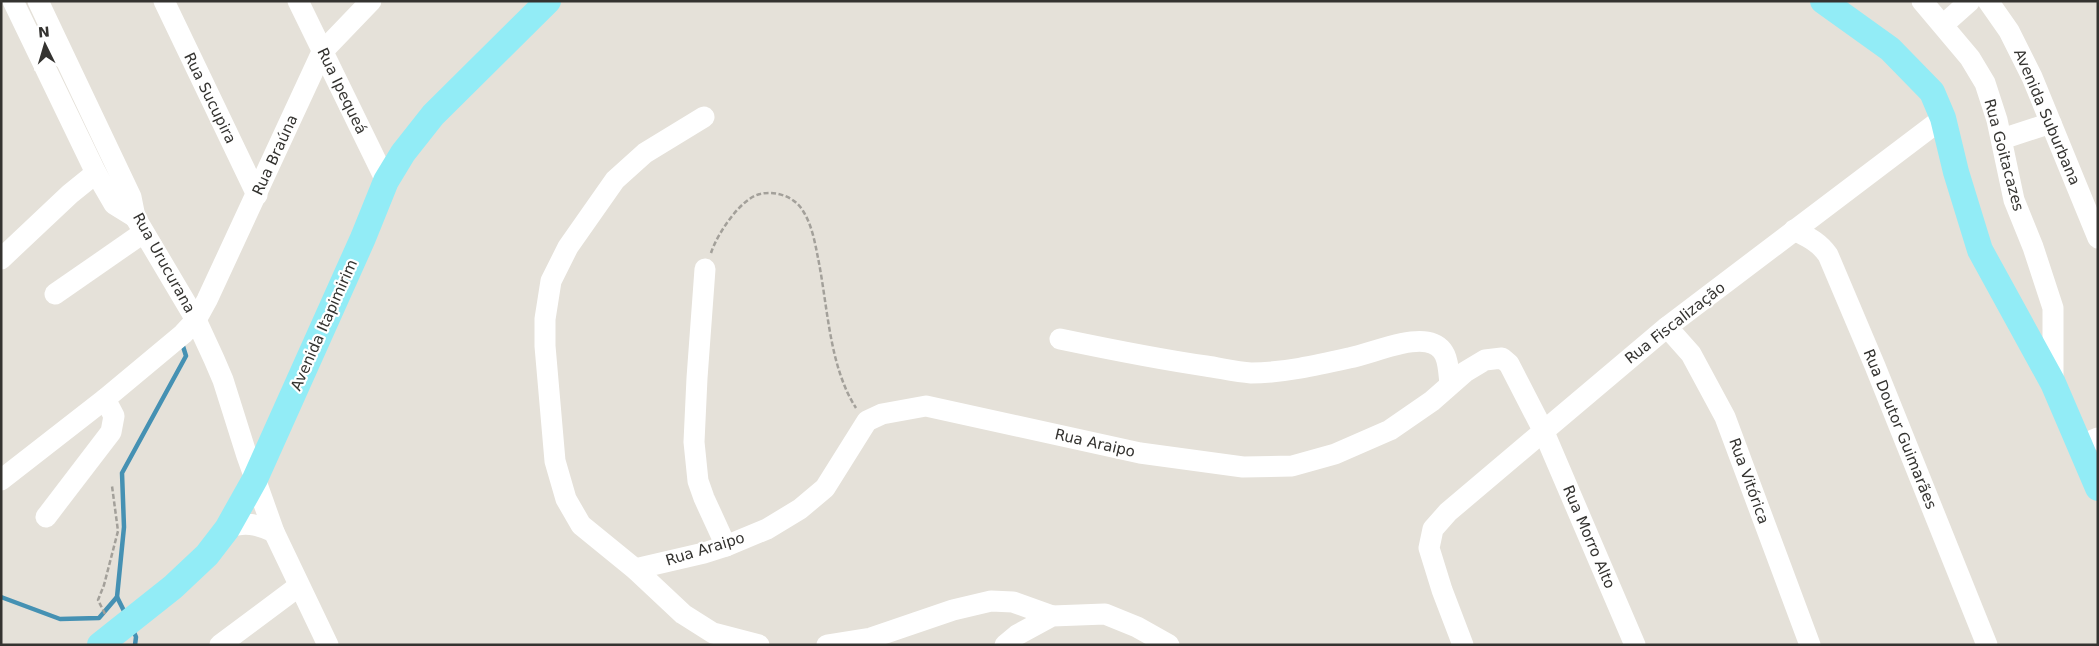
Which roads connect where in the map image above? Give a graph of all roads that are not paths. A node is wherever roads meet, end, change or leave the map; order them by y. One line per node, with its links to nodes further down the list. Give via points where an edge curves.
1 (13, 1): 17 (street)
2 (38, 1): 20 (street, Rua Urucurana, via 131,197)
3 (164, 1): 19 (street, Rua Sucupira)
4 (298, 1): 12 (street, Rua Ipequeá)
5 (371, 1): 12 (street, Rua Braúna)
6 (548, 1): 18 (main road, Avenida Itapimirim, via 433,115)
7 (1823, 1): 14 (main road, via 1890,49 1932,92)
8 (1922, 1): 11 (street, Rua Goitacazes)
9 (1970, 1): 11 (street)
10 (1988, 1): 15 (street, Avenida Suburbana, via 2009,31)
11 (1943, 25): 16 (street, Rua Goitacazes, via 1970,58 1985,84)
12 (322, 52): 18 (street, Rua Ipequeá); 19 (street, Rua Braúna)
13 (704, 117): 41 (street, via 645,153 615,180 568,247 551,281 545,346 555,461 566,499 581,525)
14 (1943, 118): 21 (street, Rua Fiscalização); 29 (main road, via 1980,250)
15 (2051, 124): 16 (street); 22 (street, Avenida Suburbana)
16 (2002, 139): 29 (street, Rua Goitacazes, via 2014,200 2053,308)
17 (96, 173): 20 (street, via 114,204); 23 (street)
18 (386, 181): 34 (main road, Avenida Itapimirim)
19 (257, 195): 26 (street, Rua Braúna)
20 (139, 225): 25 (street); 26 (street, Rua Urucurana)
21 (1794, 230): 27 (street, Rua Fiscalização); 54 (street, Rua Doutor Guimarães, via 1813,239 1828,255)
22 (2098, 238)
23 (1, 259)
24 (705, 269): 40 (street, via 694,442 698,480)
25 (55, 294)
26 (196, 320): 31 (street, Rua Braúna); 34 (street, Rua Urucurana, via 223,380)
27 (1667, 328): 32 (street, Rua Fiscalização); 53 (street, Rua Vitórica, via 1691,354 1725,417)
28 (1060, 339): 30 (street, via 1162,360 1250,373 1349,358 1425,341 1444,352)
29 (2053, 383): 33 (main road)
30 (1450, 384): 32 (street, Rua Araipo, via 1485,360 1502,358 1509,364); 40 (street, Rua Araipo, via 1432,401 1390,430 1335,454 1292,466 1243,467 1140,453 926,406 882,414 867,421 825,488 775,524)
31 (105, 399): 35 (street, Rua Braúna); 37 (street, via 114,416 112,432)
32 (1543, 430): 51 (street, Rua Fiscalização, via 1448,512 1433,529 1429,548); 52 (street, Rua Morro Alto)
33 (2088, 442): 36 (main road)
34 (255, 479): 38 (main road, Avenida Itapimirim); 39 (street, Rua Urucurana)
35 (1, 480)
36 (2098, 488)
37 (46, 517)
38 (227, 529): 39 (street, via 234,525 254,524); 44 (main road, Avenida Itapimirim, via 207,555 173,587)
39 (274, 532): 42 (street, Rua Urucurana)
40 (726, 546): 41 (street, Rua Araipo)
41 (635, 569): 47 (street, via 682,614 713,633)
42 (299, 586): 45 (street); 46 (street, Rua Urucurana)
43 (1052, 616): 48 (street, via 1013,602 991,601 952,610 871,638); 49 (street); 50 (street, via 1105,614 1138,627)
44 (100, 645)
45 (220, 645)
46 (328, 645)
47 (759, 645)
48 (827, 645)
49 (1005, 645)
50 (1169, 645)
51 (1463, 645)
52 (1635, 645)
53 (1810, 645)
54 (1987, 645)

